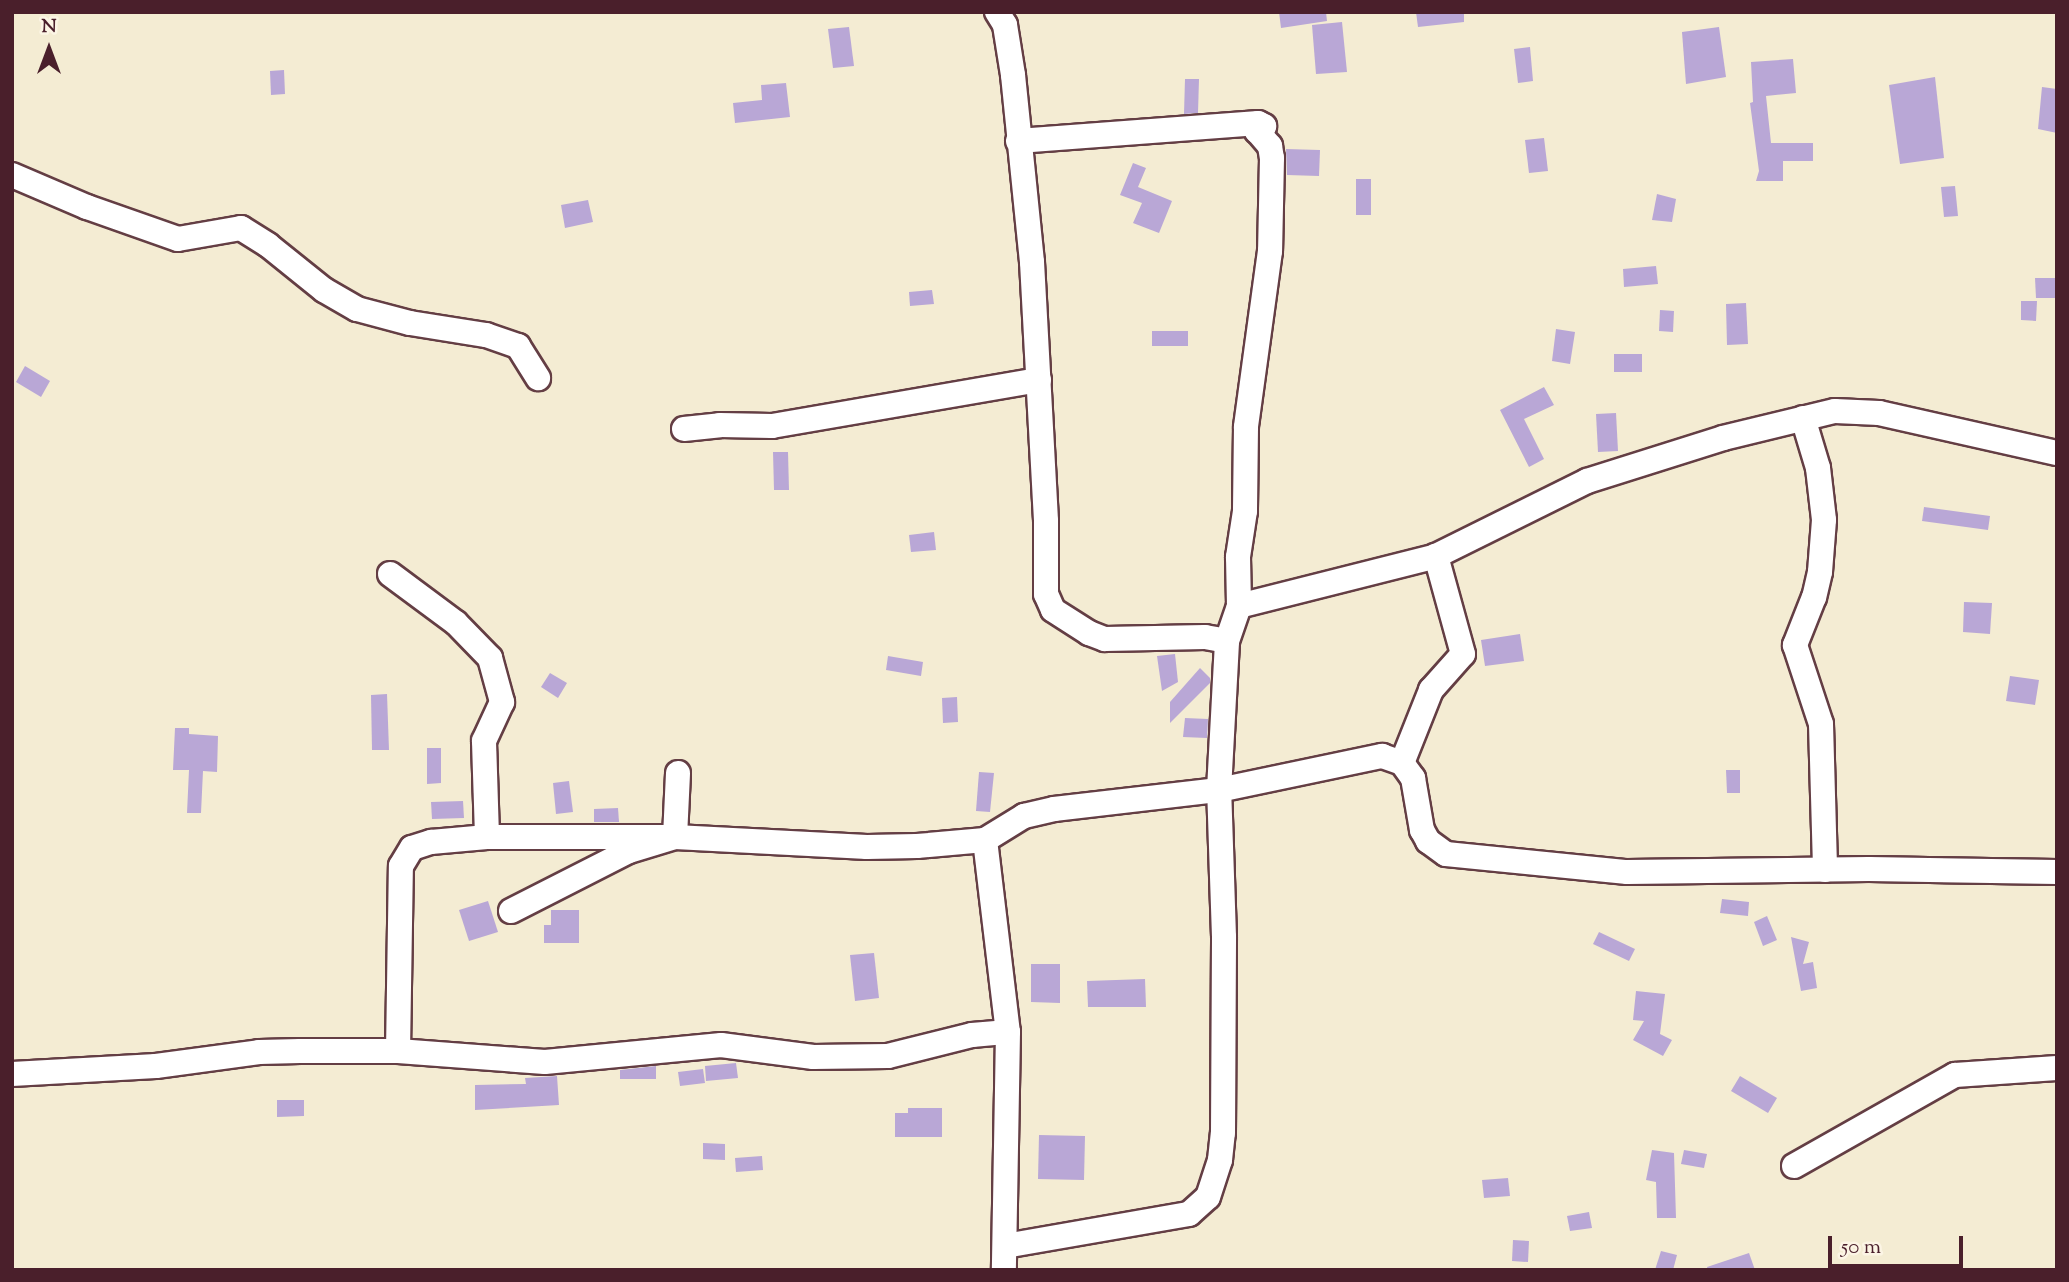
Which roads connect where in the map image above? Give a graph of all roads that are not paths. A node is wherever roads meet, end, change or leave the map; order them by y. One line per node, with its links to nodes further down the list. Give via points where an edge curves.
1 (998, 12): 2 (street, via 1005,25 1013,75)
2 (1018, 141): 5 (street); 11 (street, via 1264,126 1257,131 1270,146 1272,158 1270,251 1246,427)
3 (12, 175): 4 (street, via 178,239 240,228 357,309 486,335 518,346)
4 (538, 378)
5 (1039, 380): 7 (street, via 772,426); 12 (street, via 1046,594 1053,610 1074,626 1105,639 1205,636)
6 (1803, 418): 8 (street, via 1835,411 1879,413); 9 (street, via 1587,481); 19 (street, via 1818,468 1824,520 1820,572 1796,645 1821,724)
7 (684, 429)
8 (2057, 453)
9 (1436, 556): 11 (street); 13 (street, via 1463,654 1431,690)
10 (390, 574): 16 (street, via 456,623 490,657 502,702 484,741)
11 (1239, 606): 12 (street)
12 (1227, 641): 15 (street)
13 (1402, 763): 15 (street, via 1382,756); 19 (street, via 1413,778 1422,830 1446,855 1626,872)
14 (678, 773): 17 (street)
15 (1219, 790): 18 (street, via 1040,812); 27 (street, via 1223,1133 1208,1197 1189,1214)
16 (487, 837): 17 (street); 23 (street, via 412,848 401,866)
17 (675, 837): 18 (street, via 867,847); 21 (street, via 629,851)
18 (985, 839): 22 (street)
19 (1825, 870): 20 (street)
20 (2057, 872)
21 (511, 911)
22 (1008, 1032): 23 (street, via 972,1035 888,1056 813,1057 721,1045 545,1062); 27 (street)
23 (398, 1051): 25 (street, via 259,1052 156,1066)
24 (2057, 1068): 26 (street, via 1955,1075)
25 (12, 1074)
26 (1794, 1166)
27 (1004, 1258)

